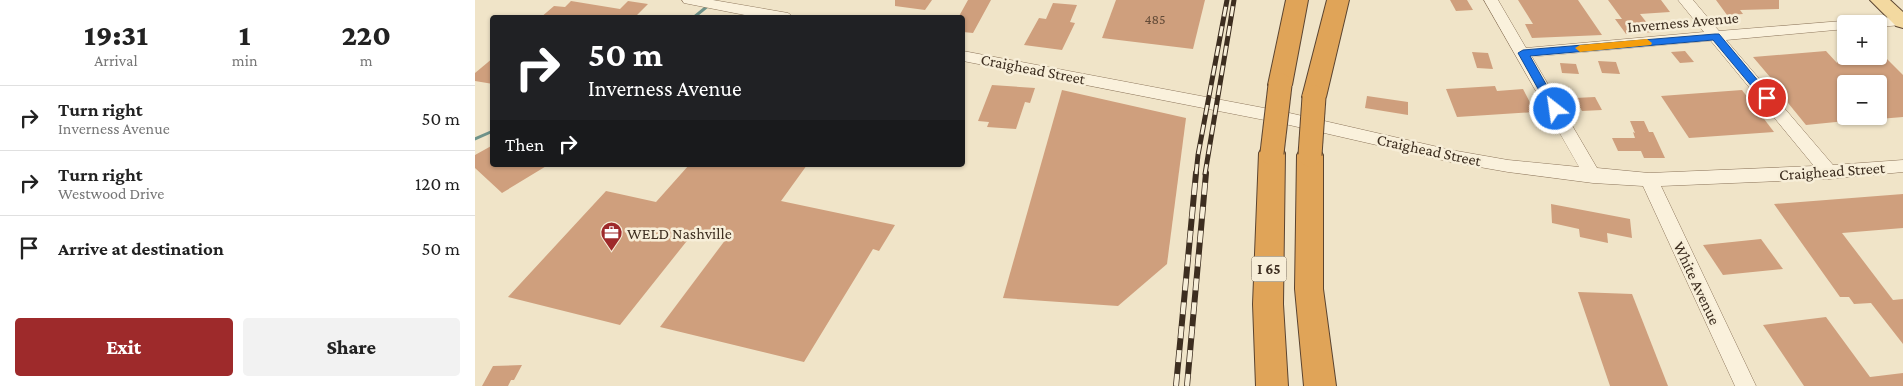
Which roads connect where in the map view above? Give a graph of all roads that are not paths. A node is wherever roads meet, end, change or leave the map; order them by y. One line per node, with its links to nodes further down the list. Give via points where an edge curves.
1 (689, 0): 7 (street)
2 (1297, 0): 18 (highway, I 65, bridge, via 1280,85 1272,153 1268,304)
3 (1338, 0): 19 (highway, I 65, bridge, via 1314,97 1310,156 1309,289)
4 (1491, 0): 12 (street)
5 (1685, 0): 11 (street)
6 (1879, 0): 8 (main road)
7 (772, 15)
8 (1902, 21): 9 (street)
9 (1887, 22)
10 (1837, 25): 11 (street, Inverness Avenue)
11 (1715, 37): 12 (street, Inverness Avenue); 15 (street)
12 (1523, 53): 16 (street)
13 (965, 56): 16 (street, Craighead Street, via 1285,118 1451,156)
14 (1903, 166): 15 (street, Craighead Street)
15 (1829, 172): 17 (street, Craighead Street)
16 (1593, 176): 17 (street, Craighead Street)
17 (1649, 180): 20 (street, White Avenue)
18 (1272, 386)
19 (1320, 386)
20 (1746, 386)

